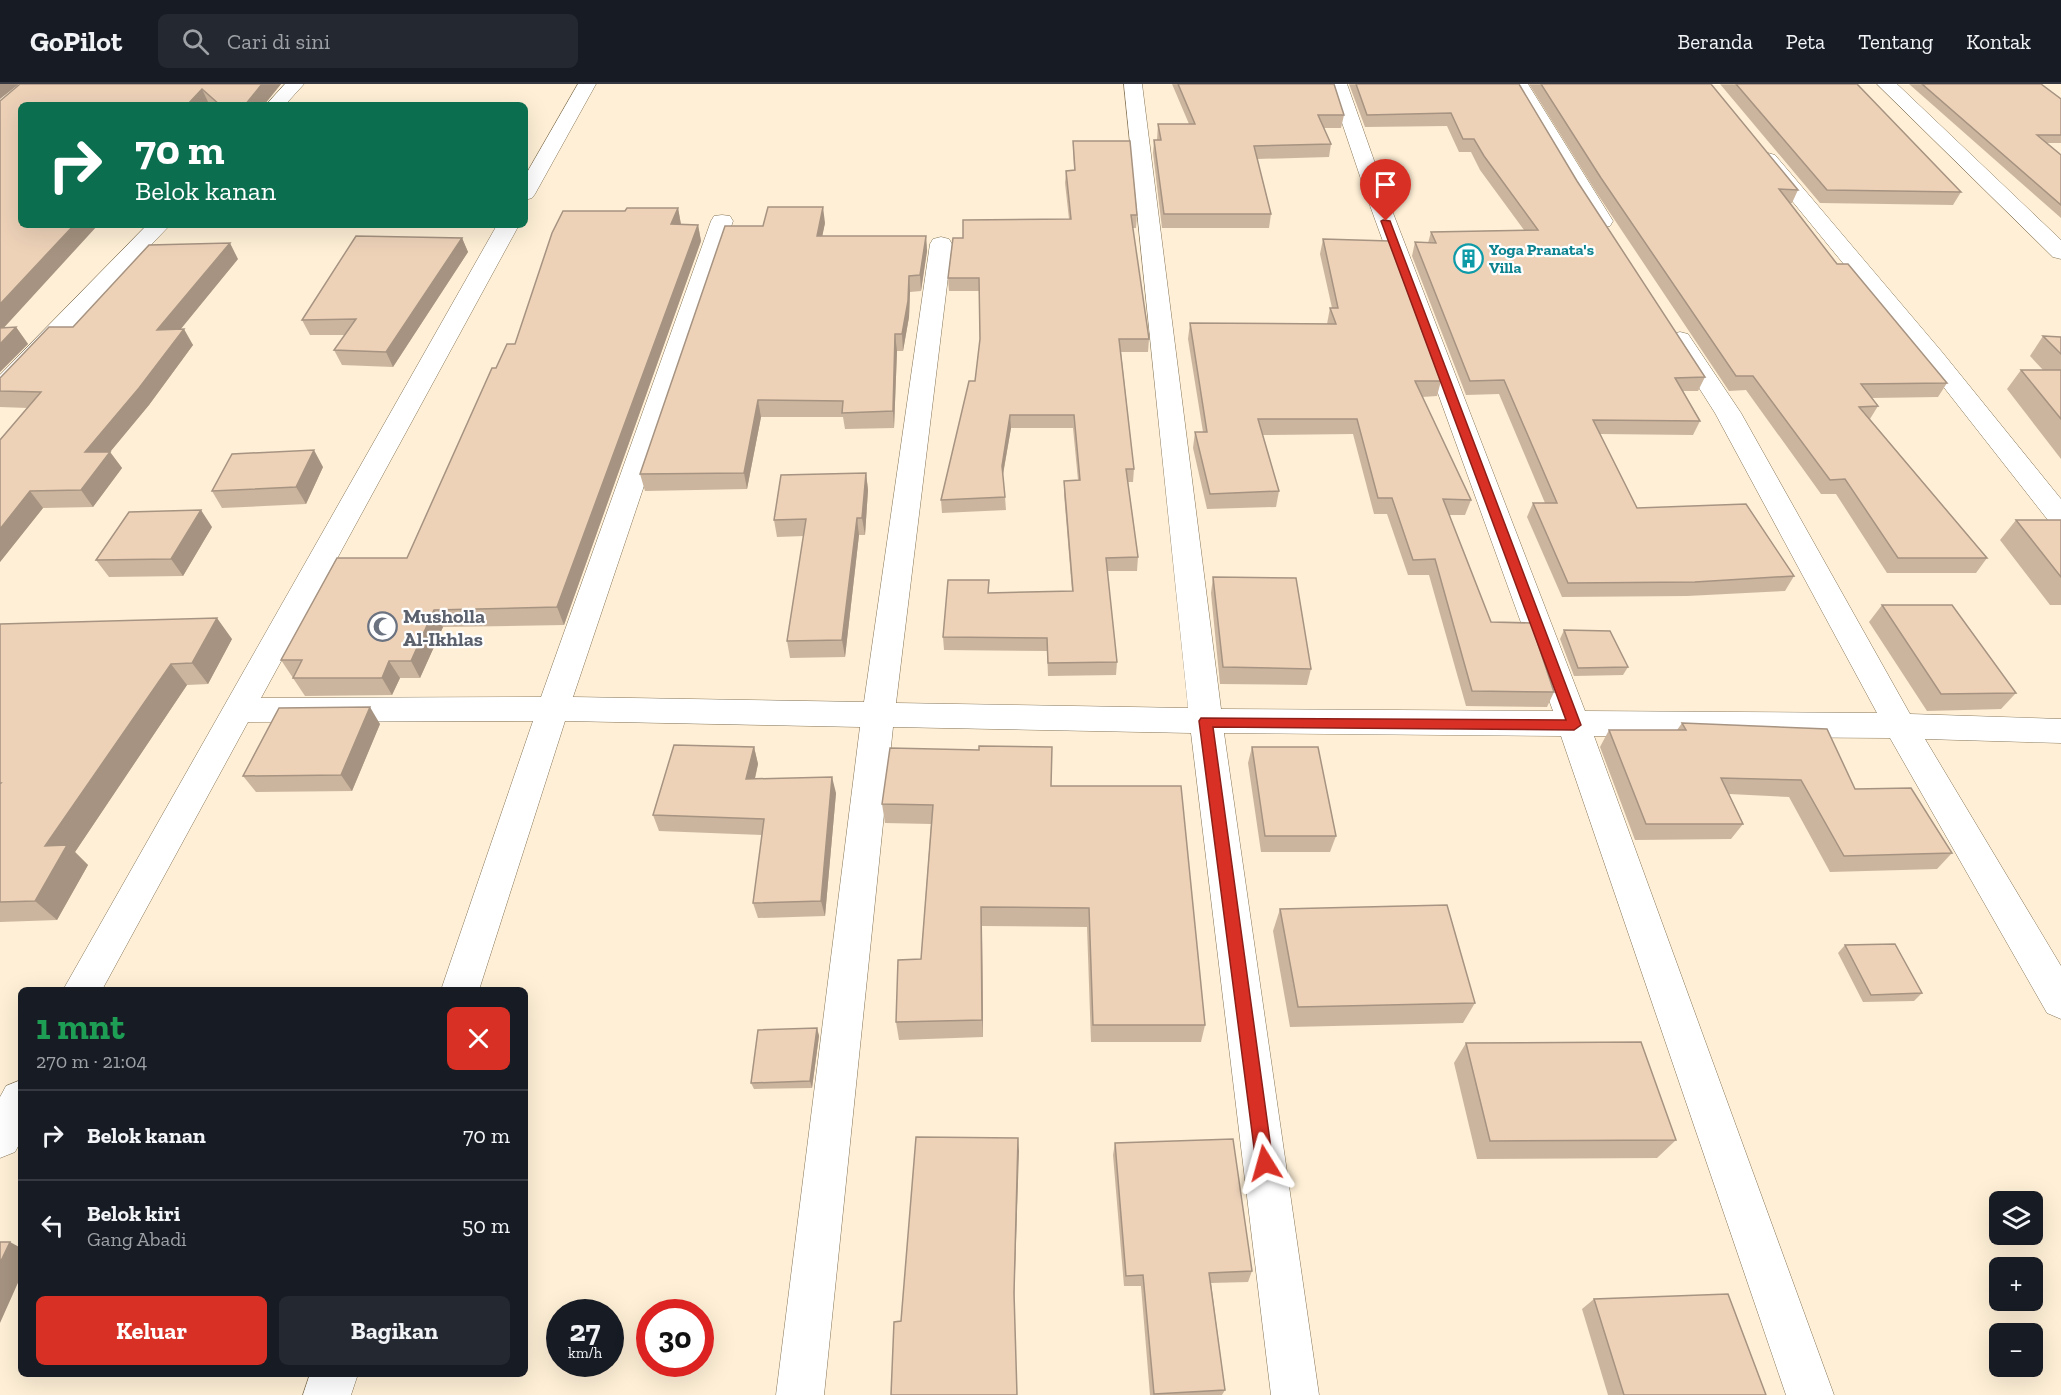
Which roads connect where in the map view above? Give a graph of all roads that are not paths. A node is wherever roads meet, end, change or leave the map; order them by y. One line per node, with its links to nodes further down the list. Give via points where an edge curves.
1 (295, 84): 7 (street)
2 (586, 84): 9 (street)
3 (1133, 84): 22 (street)
4 (1338, 84): 23 (street)
5 (1519, 84): 14 (street)
6 (1886, 84): 15 (street)
7 (278, 102)
8 (1753, 140): 18 (street)
9 (528, 189)
10 (722, 221): 19 (street)
11 (156, 228): 17 (street)
12 (506, 228): 20 (street)
13 (941, 243): 21 (street)
14 (1617, 243)
15 (2061, 252)
16 (1669, 323): 24 (street, via 1728,413)
17 (0, 389)
18 (2061, 518)
19 (553, 709): 20 (street); 21 (street); 27 (street)
20 (236, 710): 26 (street)
21 (878, 715): 22 (street); 33 (street)
22 (1206, 721): 23 (street); 34 (street)
23 (1574, 725): 24 (street); 35 (street)
24 (1900, 726): 25 (street); 28 (street)
25 (2061, 731)
26 (84, 987)
27 (461, 987)
28 (2061, 1001)
29 (18, 1105): 30 (street)
30 (0, 1138)
31 (333, 1377): 32 (street)
32 (327, 1395)
33 (800, 1395)
34 (1295, 1395)
35 (1810, 1395)

